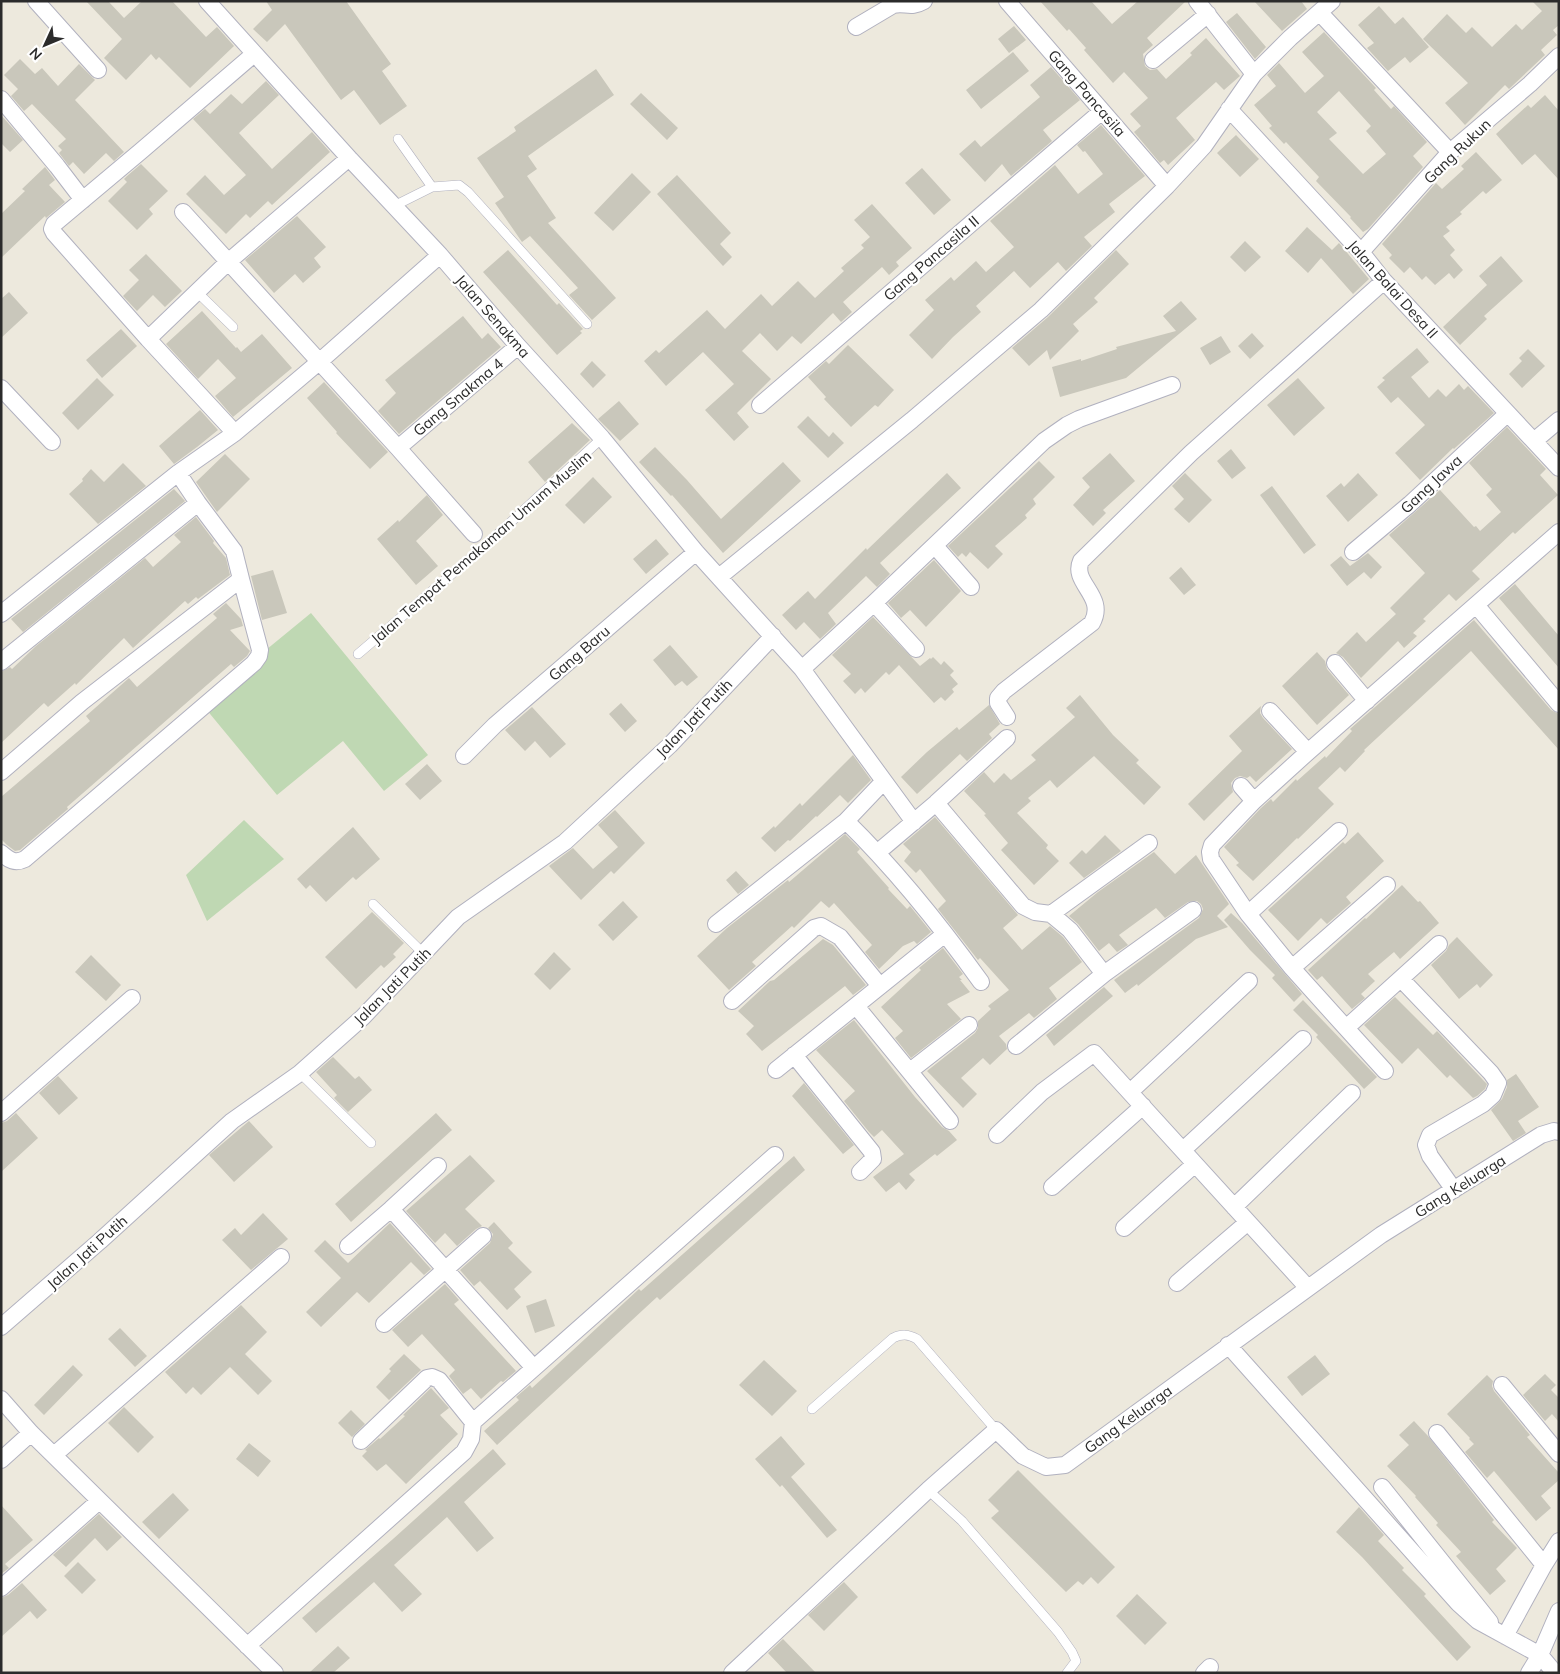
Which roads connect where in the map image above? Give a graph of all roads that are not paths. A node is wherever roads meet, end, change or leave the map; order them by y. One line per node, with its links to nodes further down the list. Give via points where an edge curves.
1 (36, 1): 13 (street)
2 (207, 1): 10 (street, Jalan Senakma)
3 (924, 1): 9 (street, via 910,6 893,5)
4 (1007, 1): 17 (street, Gang Pancasila)
5 (1197, 1): 8 (street)
6 (1332, 1): 7 (street)
7 (1320, 13): 14 (street); 19 (street)
8 (1208, 14): 12 (street); 14 (street)
9 (856, 27)
10 (254, 54): 20 (street, Jalan Senakma); 23 (street)
11 (1559, 56): 19 (street, Gang Rukun)
12 (1153, 60)
13 (98, 70)
14 (1254, 74): 16 (street)
15 (1, 99): 23 (street)
16 (1229, 109): 21 (street, via 1204,146); 26 (street, Jalan Balai Desa II)
17 (1102, 111): 21 (street, Gang Pancasila); 38 (street, Gang Pancasila II)
18 (398, 139): 22 (lane)
19 (1450, 152): 26 (street, Gang Rukun)
20 (349, 158): 24 (street, Jalan Senakma); 28 (street)
21 (1167, 186): 54 (street, via 1041,310)
22 (432, 187): 24 (lane); 31 (lane, via 459,185 468,192)
23 (83, 200): 33 (street, via 52,229)
24 (394, 206): 27 (street, Jalan Senakma)
25 (183, 212): 28 (street)
26 (1361, 252): 29 (street, Jalan Balai Desa II)
27 (440, 255): 34 (street, Jalan Senakma); 35 (street)
28 (228, 262): 30 (street); 35 (street)
29 (1384, 281): 39 (street, Jalan Balai Desa II); 69 (street, via 1191,453 1081,561 1078,567 1080,575 1097,606 1097,615 1092,623 1004,691 998,698 998,704)
30 (197, 292): 32 (lane); 33 (street)
31 (587, 324)
32 (233, 327)
33 (148, 339): 41 (street)
34 (518, 346): 42 (street, Jalan Senakma); 45 (street, Gang Snakma 4)
35 (319, 362): 41 (street); 45 (street)
36 (1172, 385): 51 (street, via 1067,425 1044,441)
37 (1, 388): 44 (street)
38 (760, 405)
39 (1507, 414): 43 (street, Jalan Balai Desa II); 53 (street, Gang Jawa)
40 (1559, 420): 43 (street)
41 (235, 434): 47 (street)
42 (602, 438): 52 (street, Jalan Senakma); 62 (lane, Jalan Tempat Pemakaman Umum Muslim, via 487,544)
43 (1534, 441): 46 (street, Jalan Balai Desa II)
44 (52, 442)
45 (398, 448): 50 (street)
46 (1559, 468)
47 (178, 473): 48 (street); 59 (street)
48 (198, 503): 55 (street, via 234,551); 63 (street)
49 (1559, 532): 58 (street)
50 (474, 534)
51 (935, 546): 56 (street); 57 (street)
52 (696, 552): 54 (street, Jalan Senakma); 72 (street, Gang Baru, via 495,725)
53 (1353, 552)
54 (719, 577): 60 (street, Jalan Senakma)
55 (241, 579): 73 (street, via 82,702); 83 (street, via 260,650 254,662 25,859 11,861)
56 (971, 587)
57 (874, 603): 61 (street); 65 (street)
58 (1476, 604): 66 (street); 67 (street)
59 (1, 614)
60 (773, 636): 65 (street, Jalan Senakma); 92 (street, Jalan Jati Putih, via 670,745 565,842 458,917)
61 (916, 649)
62 (358, 654)
63 (1, 662)
64 (1335, 663): 66 (street)
65 (802, 669): 74 (street, Jalan Senakma)
66 (1367, 701): 71 (street)
67 (1559, 704)
68 (1270, 711): 71 (street)
69 (1007, 717)
70 (1007, 738): 77 (street)
71 (1308, 752): 76 (street)
72 (464, 756)
73 (1, 772)
74 (884, 781): 78 (street); 79 (street, Jalan Senakma)
75 (1241, 786): 76 (street)
76 (1254, 801): 88 (street, via 1212,845 1210,852 1211,859)
77 (936, 802): 79 (street); 87 (street, via 1023,906)
78 (846, 820): 82 (street); 89 (street)
79 (914, 822): 82 (street)
80 (1339, 831): 88 (street)
81 (1149, 843): 87 (street)
82 (878, 852): 90 (street)
83 (1, 853)
84 (1387, 885): 93 (street)
85 (372, 904): 92 (lane)
86 (1193, 910): 94 (street)
87 (1051, 914): 94 (street, via 1070,930)
88 (1248, 914): 93 (street)
89 (716, 924)
90 (945, 934): 97 (street); 98 (street)
91 (1439, 944): 95 (street)
92 (424, 954): 110 (street, Jalan Jati Putih, via 363,1017)
93 (1292, 968): 103 (street)
94 (1104, 974): 105 (street)
95 (1401, 979): 103 (street); 125 (street, via 1498,1083 1493,1095 1483,1104 1430,1135 1426,1145 1430,1156)
96 (1249, 981): 111 (street)
97 (981, 982)
98 (880, 986): 100 (street, via 840,937 821,926 814,928); 101 (street)
99 (132, 998): 114 (street)
100 (732, 1000)
101 (856, 1006): 106 (street); 108 (street)
102 (969, 1025): 108 (street)
103 (1346, 1028): 109 (street)
104 (1302, 1039): 119 (street)
105 (1016, 1046)
106 (794, 1055): 107 (street); 123 (street, via 872,1152 873,1159)
107 (776, 1070)
108 (910, 1071): 115 (street)
109 (1385, 1071)
110 (300, 1073): 118 (lane); 137 (street, Jalan Jati Putih, via 232,1121)
111 (1130, 1092): 113 (street); 117 (street, via 1094,1052 1042,1092)
112 (1352, 1093): 126 (street)
113 (1143, 1106): 119 (street); 124 (street)
114 (1, 1113)
115 (950, 1121)
116 (1559, 1132): 125 (street, Gang Keluarga, via 1541,1135)
117 (997, 1135)
118 (371, 1142)
119 (1183, 1150): 121 (street)
120 (775, 1155): 139 (street)
121 (1195, 1164): 126 (street); 129 (street)
122 (438, 1166): 127 (street)
123 (860, 1172)
124 (1052, 1188)
125 (1454, 1190): 135 (street, Gang Keluarga, via 1381,1235)
126 (1234, 1207): 128 (street)
127 (391, 1209): 131 (street); 133 (street)
128 (1248, 1222): 134 (street); 135 (street)
129 (1124, 1228)
130 (483, 1236): 133 (street)
131 (348, 1246)
132 (281, 1257): 149 (street)
133 (446, 1269): 136 (street); 139 (street)
134 (1178, 1283)
135 (1308, 1288): 138 (street, Gang Keluarga)
136 (384, 1324)
137 (1, 1328)
138 (1228, 1345): 144 (street, Gang Keluarga, via 1065,1466 1046,1467 1023,1456); 158 (street, via 1458,1603 1478,1621)
139 (534, 1368): 143 (street)
140 (1502, 1385): 148 (street)
141 (1, 1399): 145 (street)
142 (812, 1409): 144 (lane, via 894,1338 910,1335 917,1339)
143 (473, 1422): 147 (street, via 439,1380 432,1377 427,1378); 159 (street, via 471,1438 464,1452)
144 (996, 1430): 152 (street)
145 (31, 1433): 149 (street); 150 (street)
146 (1437, 1433): 155 (street)
147 (361, 1441)
148 (1559, 1454)
149 (54, 1455): 153 (street)
150 (1, 1460)
151 (1382, 1488): 158 (street)
152 (928, 1490): 162 (street); 163 (lane, via 962,1521 1058,1632 1076,1661)
153 (99, 1501): 156 (street); 159 (street)
154 (1559, 1541): 155 (street)
155 (1544, 1564): 158 (street)
156 (1, 1588)
157 (1559, 1611): 160 (street)
158 (1505, 1635): 160 (street)
159 (247, 1646): 161 (street)
160 (1536, 1652): 164 (street); 165 (street)
161 (275, 1673)
162 (732, 1673)
163 (1067, 1673)
164 (1529, 1673)
165 (1555, 1673)

